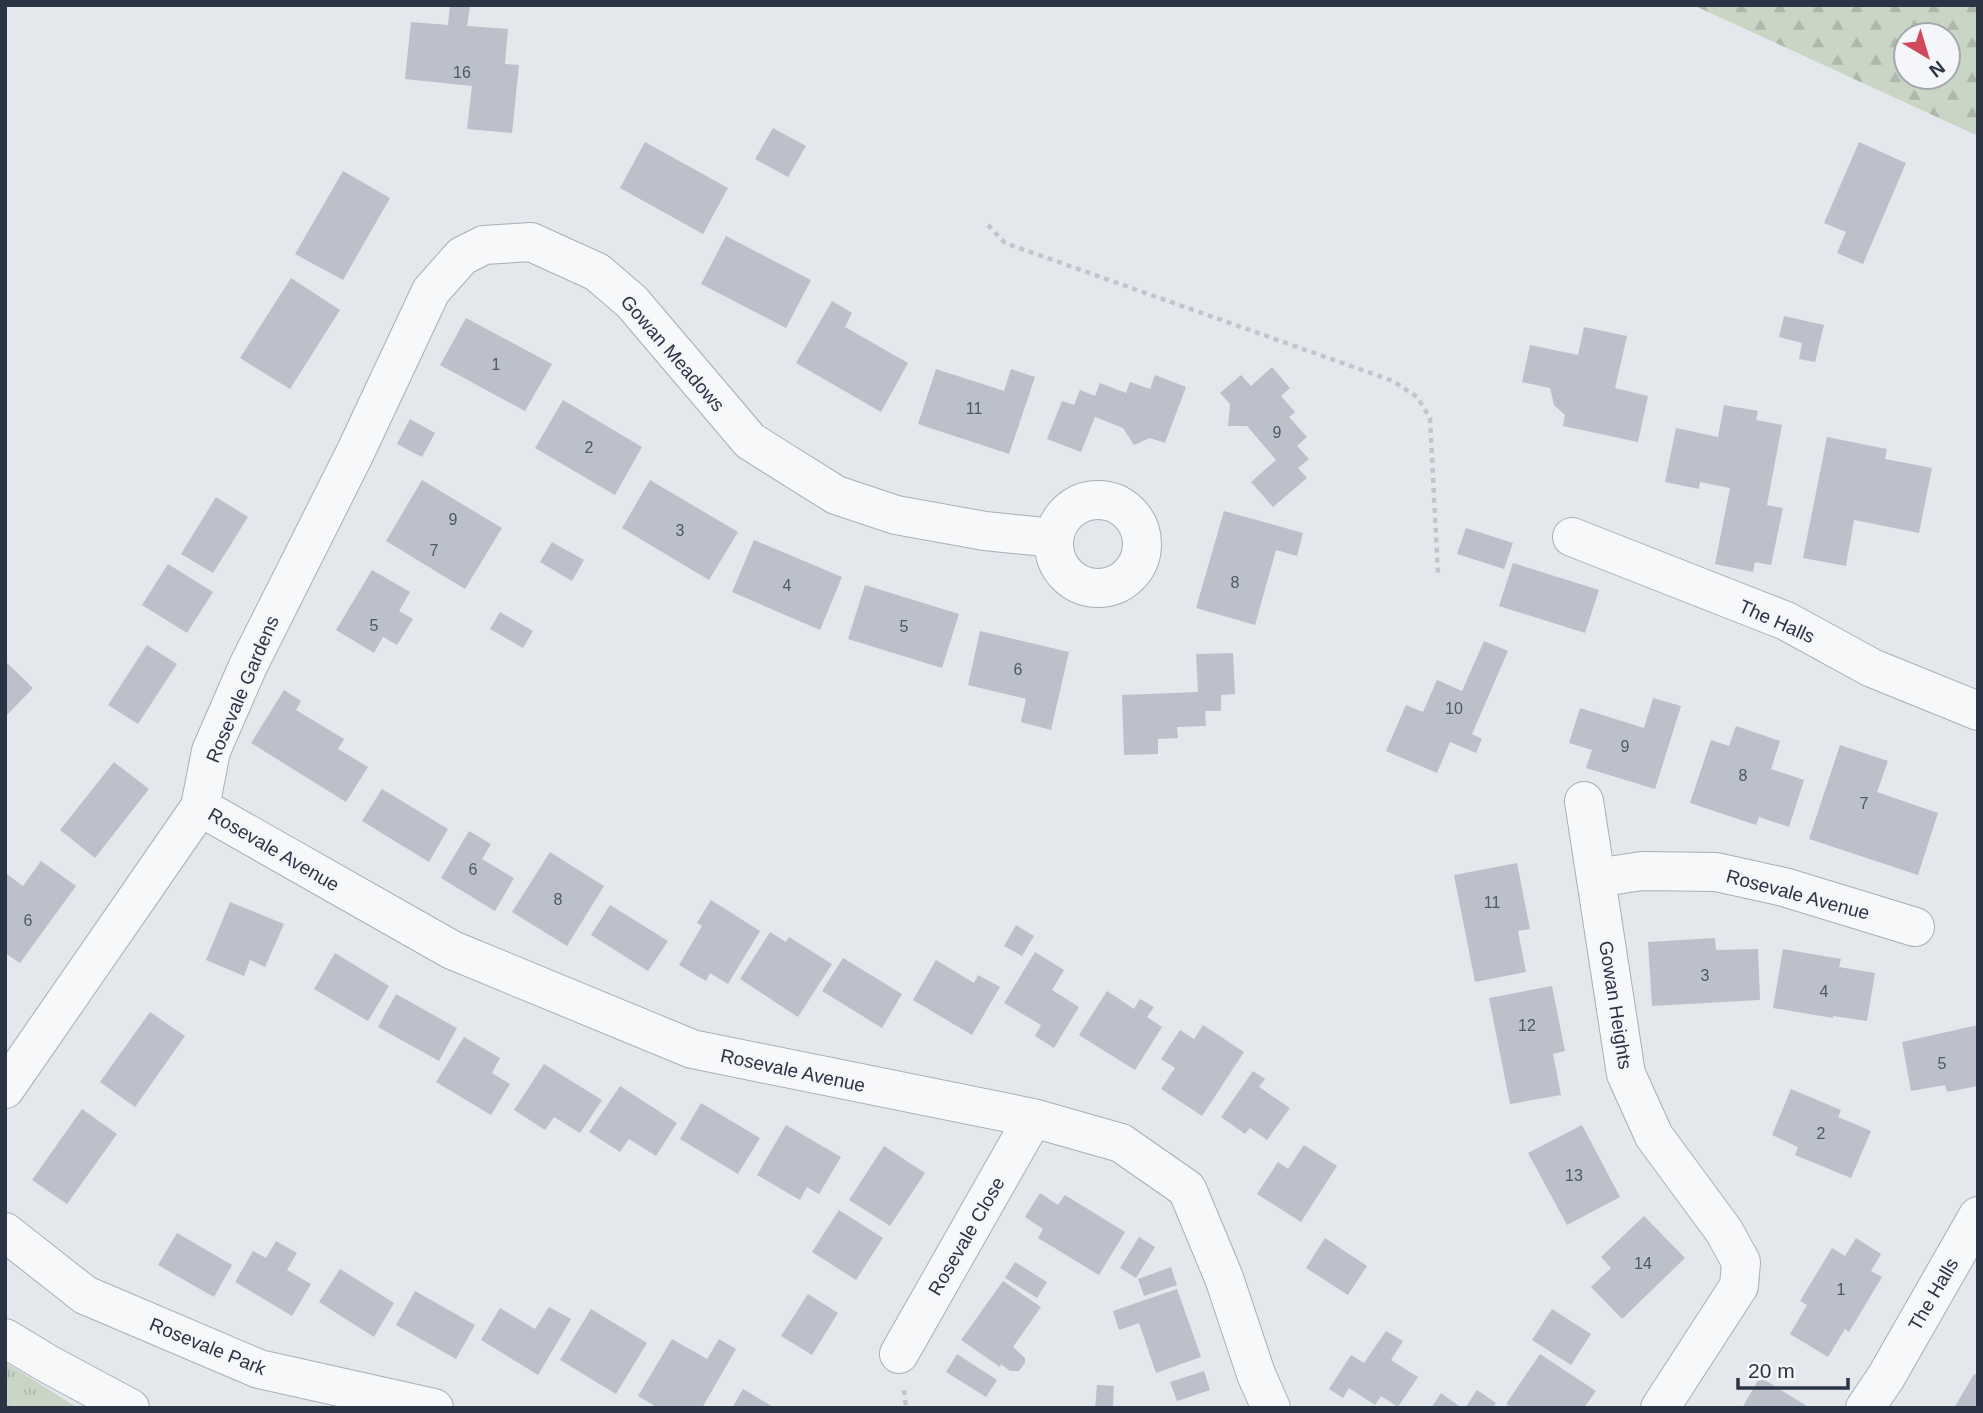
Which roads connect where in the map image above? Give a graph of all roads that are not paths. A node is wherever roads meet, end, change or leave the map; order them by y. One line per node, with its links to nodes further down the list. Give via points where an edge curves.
1 (354, 455): 3 (street, Gowan Meadows, via 431,291 462,256 484,245 531,242 597,272 632,302 750,441 836,495 896,515); 6 (street, Rosevale Gardens, via 248,666 211,751)
2 (1572, 537): 4 (street, The Halls, via 1786,621 1872,668)
3 (1054, 538)
4 (1978, 711)
5 (1584, 801): 7 (street, Gowan Heights)
6 (200, 807): 9 (street, Rosevale Gardens); 10 (street, Rosevale Avenue, via 452,950 692,1049)
7 (1596, 878): 8 (street, Rosevale Avenue, via 1642,871 1716,872 1784,887); 18 (street, Gowan Heights, via 1626,1074 1654,1136 1724,1231 1741,1262 1740,1286)
8 (1915, 927)
9 (5, 1089)
10 (1033, 1118): 14 (street, Rosevale Close); 17 (street, Rosevale Avenue, via 1121,1143 1187,1189)
11 (1978, 1216): 19 (street, The Halls)
12 (5, 1232): 16 (street, Rosevale Park, via 85,1295 259,1369)
13 (5, 1338): 15 (street)
14 (899, 1354)
15 (130, 1408)
16 (434, 1408)
17 (1271, 1408)
18 (1660, 1408)
19 (1865, 1408)

